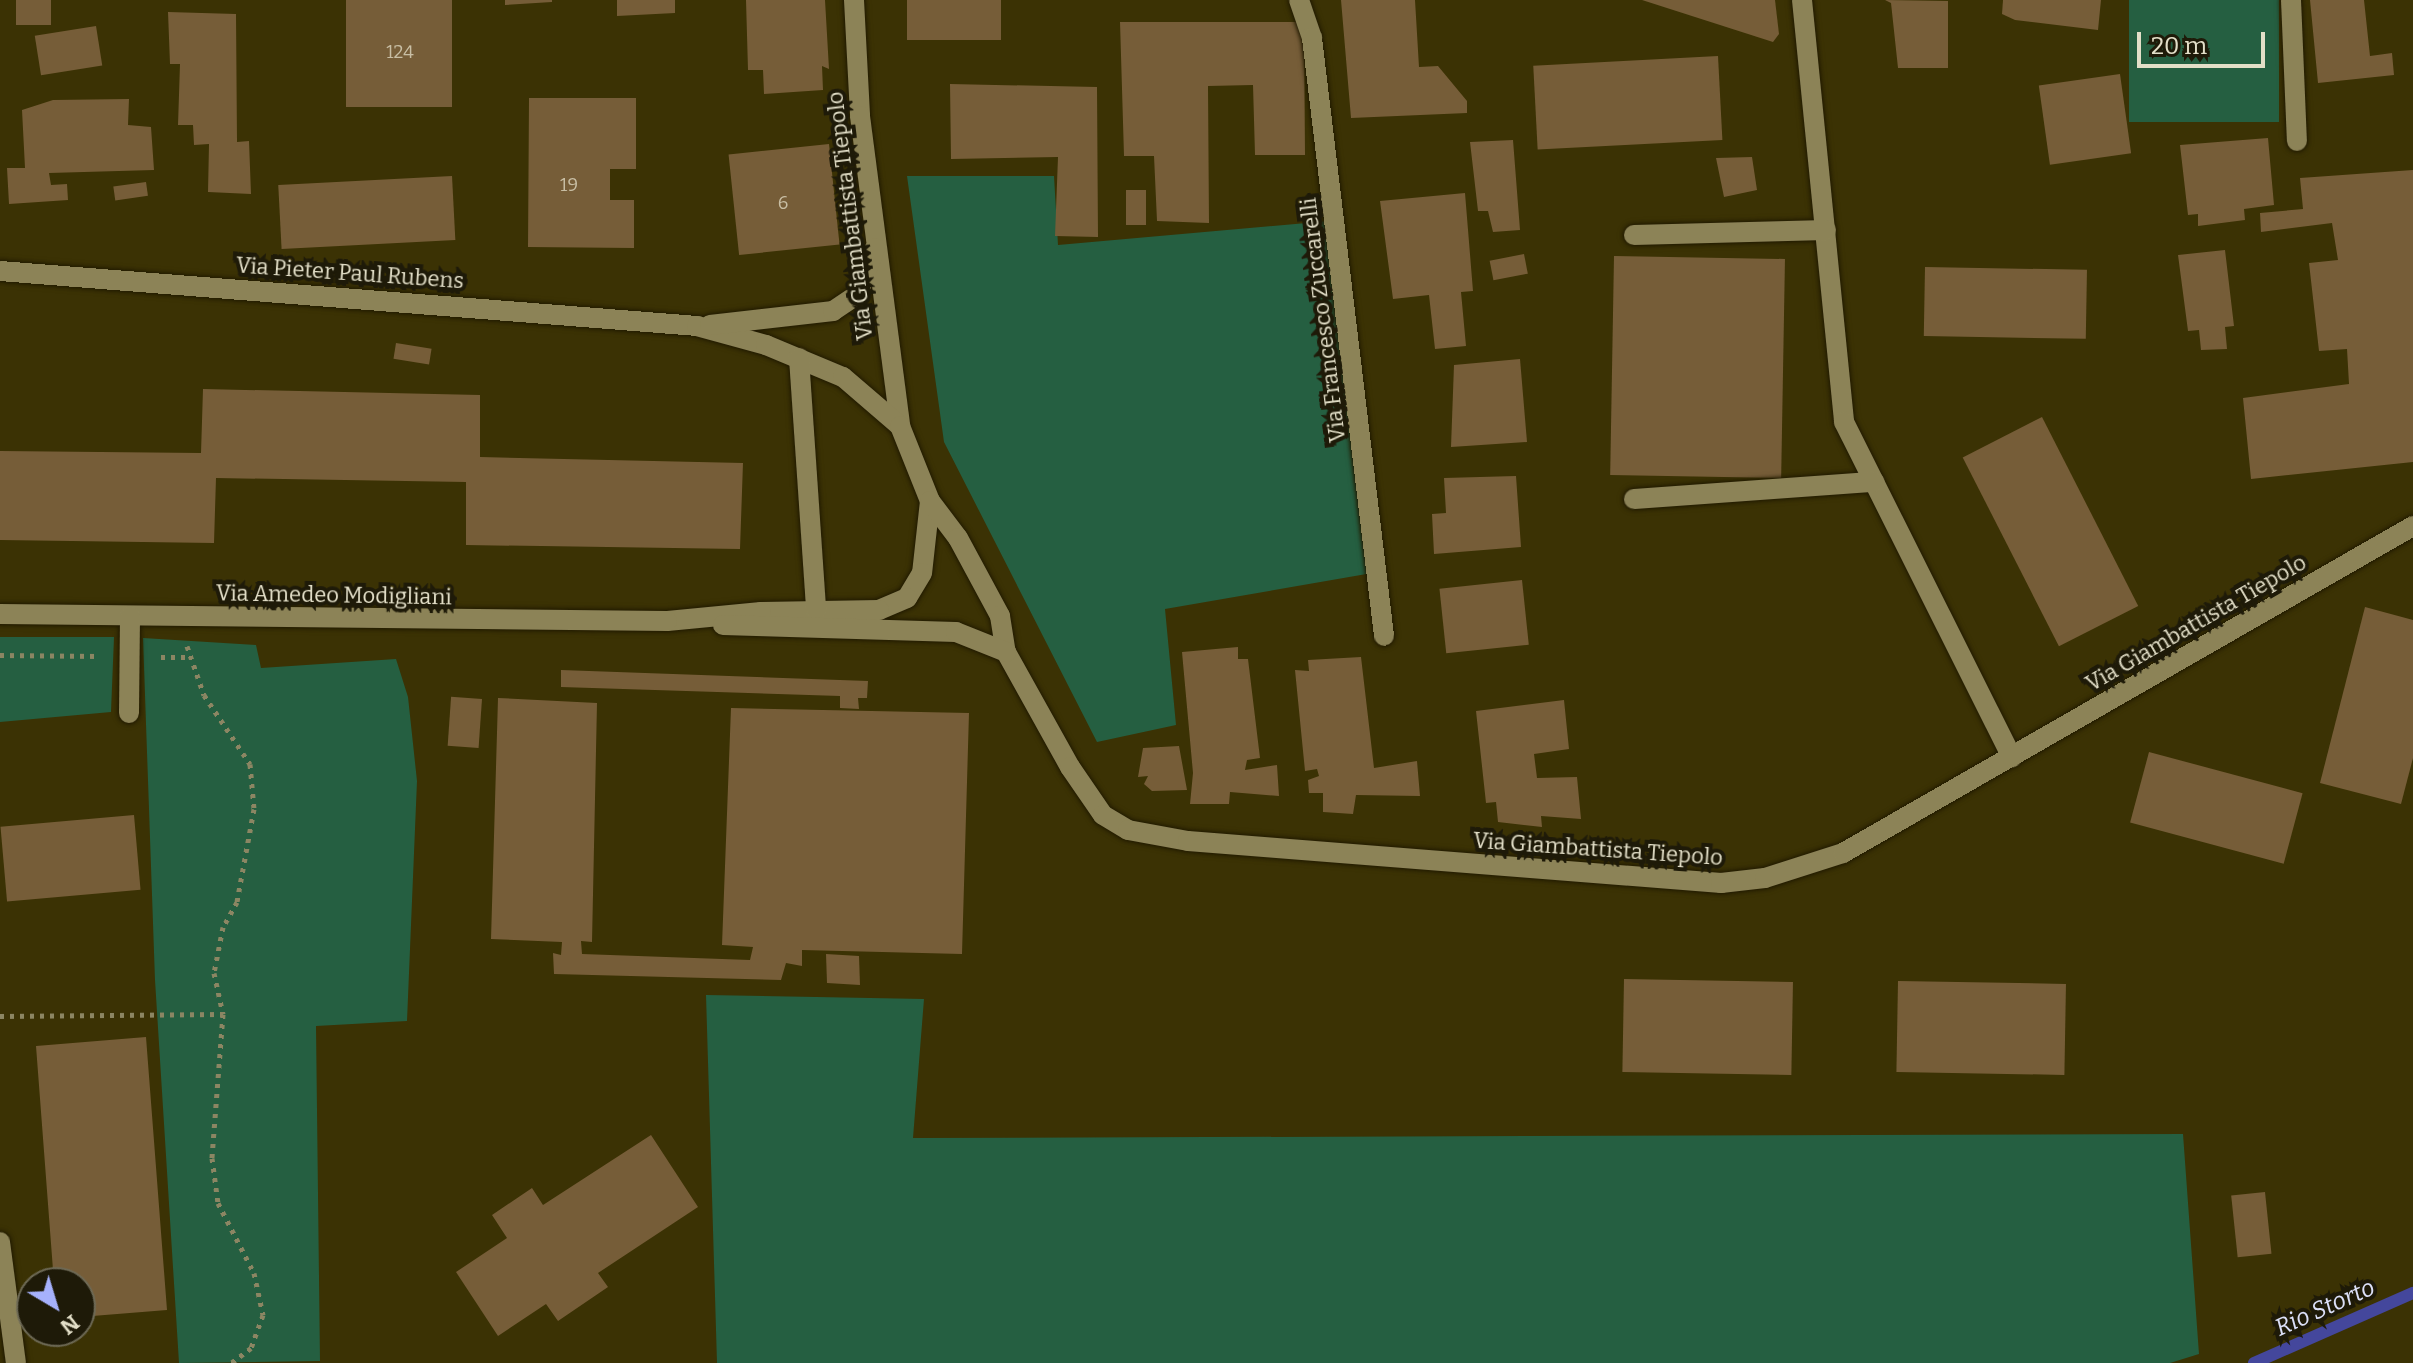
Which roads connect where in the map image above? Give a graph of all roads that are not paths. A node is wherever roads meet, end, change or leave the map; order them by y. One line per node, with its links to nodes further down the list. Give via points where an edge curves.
1 (854, 0): 8 (street, Via Giambattista Tiepolo)
2 (1299, 0): 23 (street, Via Francesco Zuccarelli, via 1312,38)
3 (1802, 0): 6 (street)
4 (2291, 0): 5 (street)
5 (2297, 141)
6 (1826, 230): 7 (street); 14 (street, via 1844,422)
7 (1634, 235)
8 (875, 248): 10 (street, Via Pieter Paul Rubens, via 858,294 833,311); 13 (street, Via Giambattista Tiepolo, via 885,285)
9 (0, 271): 10 (street, Via Pieter Paul Rubens)
10 (697, 326): 11 (street, Via Pieter Paul Rubens)
11 (799, 358): 12 (street, Via Pieter Paul Rubens, via 843,377); 19 (street)
12 (866, 396): 13 (street, Via Giambattista Tiepolo)
13 (900, 426): 16 (street, Via Giambattista Tiepolo)
14 (1874, 482): 15 (street); 26 (street)
15 (1634, 499)
16 (930, 501): 18 (street, Via Giambattista Tiepolo, via 922,573); 24 (street, Via Giambattista Tiepolo, via 958,538 1000,616)
17 (2413, 526): 26 (street, Via Giambattista Tiepolo)
18 (907, 598): 19 (street, Via Amedeo Modigliani, via 879,610)
19 (816, 610): 22 (street, Via Amedeo Modigliani)
20 (0, 614): 21 (street, Via Amedeo Modigliani)
21 (130, 616): 22 (street, Via Amedeo Modigliani); 25 (street)
22 (667, 621): 24 (street, Via Amedeo Modigliani, via 956,632)
23 (1384, 636)
24 (1006, 652): 26 (street, Via Giambattista Tiepolo, via 1103,815 1128,830 1188,841 1721,883 1765,878 1843,853)
25 (129, 713)
26 (2012, 757)
27 (0, 1242): 28 (street)
28 (16, 1363)

